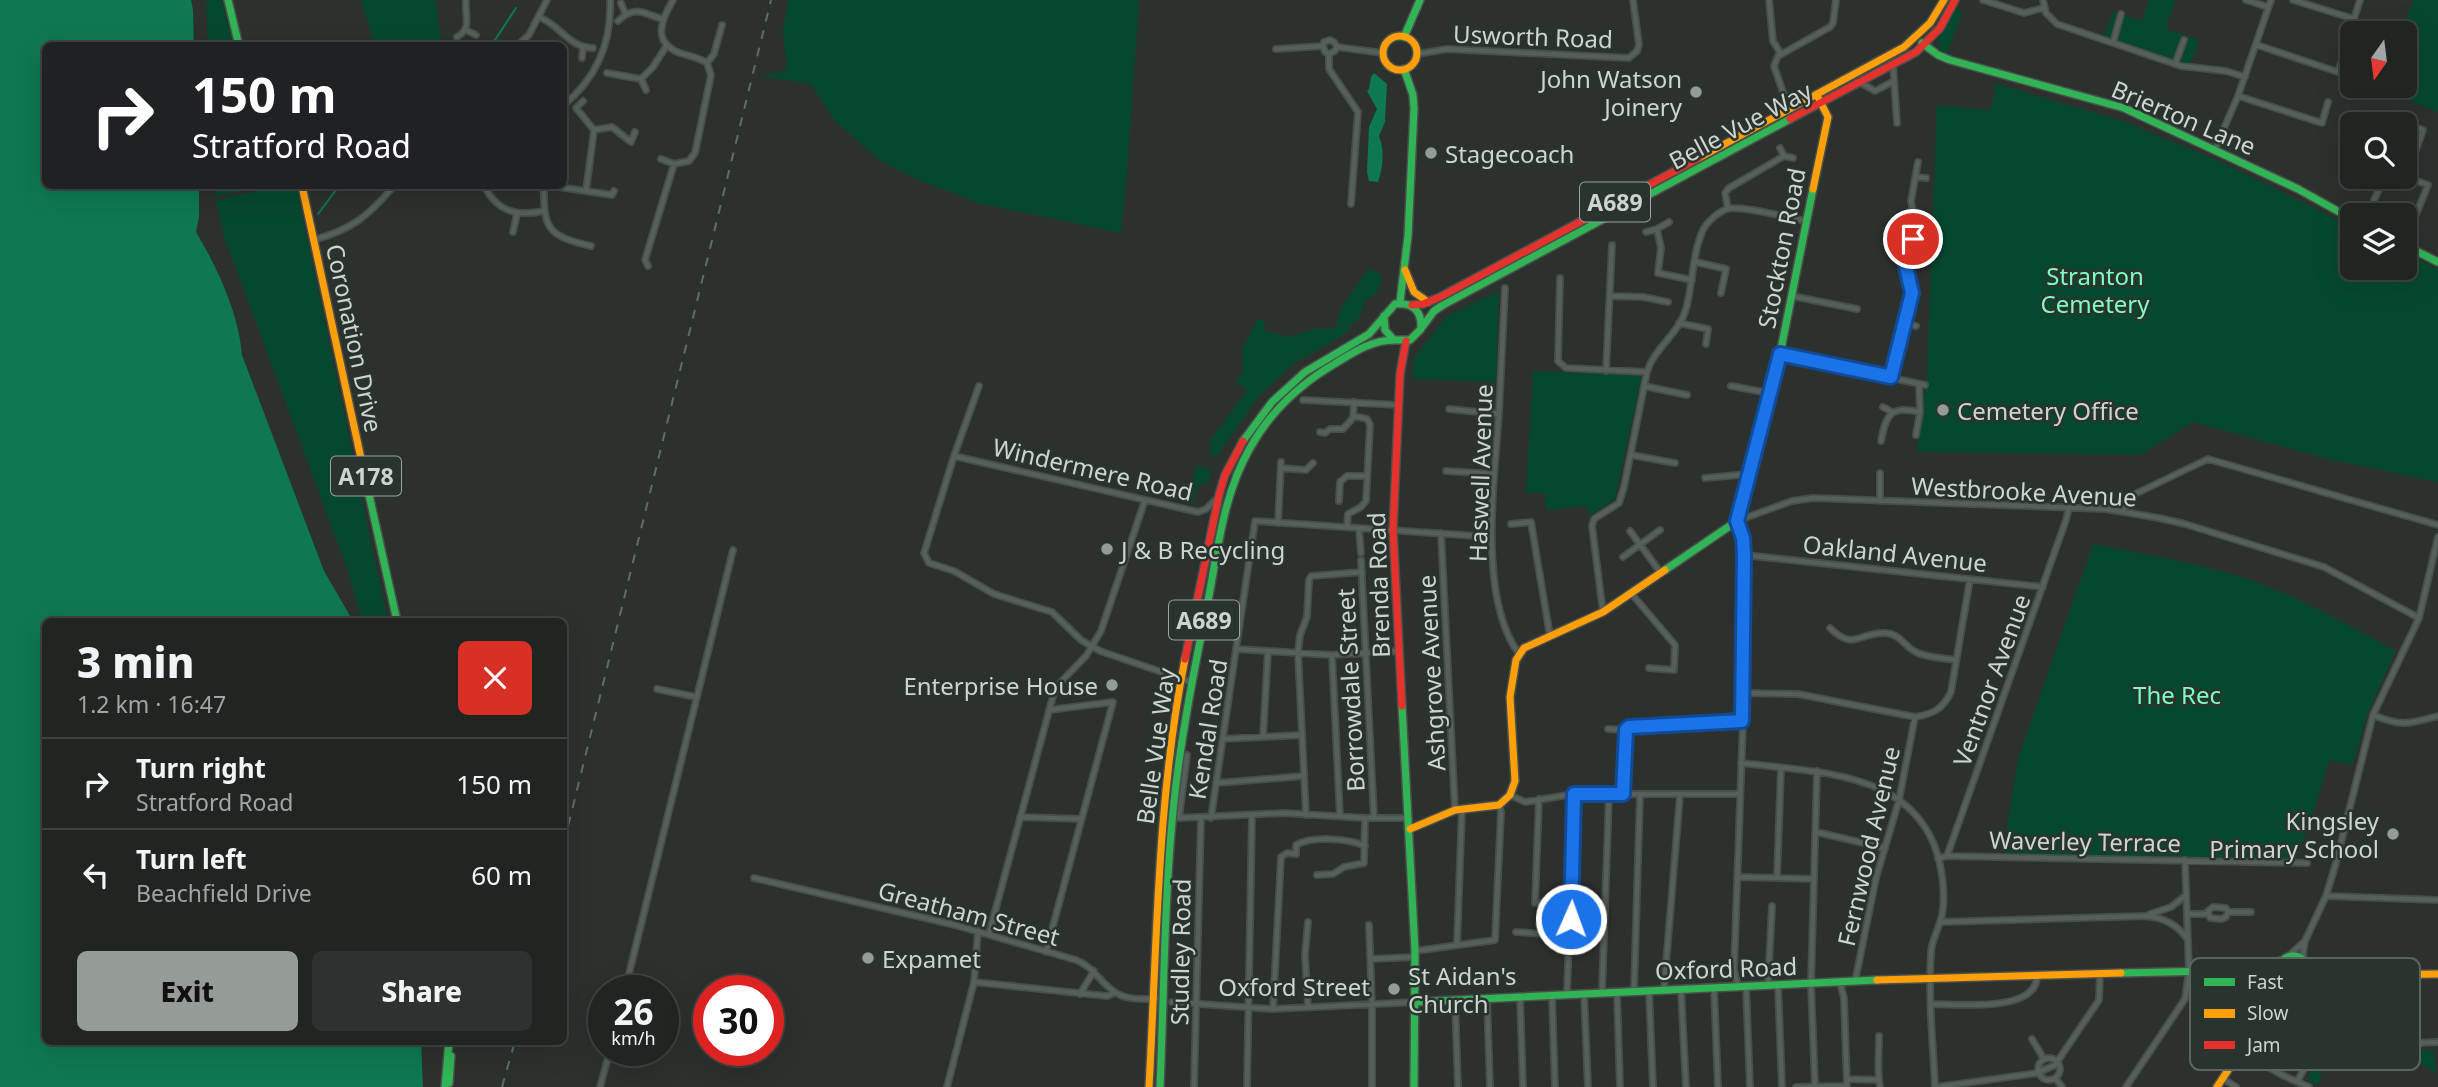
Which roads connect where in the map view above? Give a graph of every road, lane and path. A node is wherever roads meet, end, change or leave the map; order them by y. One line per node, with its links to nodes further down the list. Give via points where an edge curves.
1 (228, 0): 33 (main road)
2 (466, 0): 27 (street)
3 (547, 0): 23 (street)
4 (610, 0): 65 (street, via 609,28 597,67)
5 (673, 0): 24 (street)
6 (1420, 0): 30 (main road)
7 (1633, 0): 46 (street, Usworth Road, via 1639,44 1629,58 1447,50)
8 (1769, 0): 47 (street, via 1773,41)
9 (1836, 0): 47 (street, via 1830,27)
10 (1944, 0): 31 (main road, A689)
11 (1955, 0): 39 (main road, A689)
12 (1983, 0): 20 (street, via 2024,12)
13 (2043, 0): 20 (street)
14 (2246, 0): 19 (street)
15 (2270, 0): 19 (street)
16 (2293, 0): 17 (street, via 2354,19)
17 (2360, 0)
18 (621, 4): 21 (street)
19 (2268, 7): 37 (street)
20 (2043, 8): 35 (street, via 2057,24)
21 (625, 13): 24 (street, via 642,12); 25 (street)
22 (2121, 14): 35 (street)
23 (540, 17): 34 (street); 40 (street)
24 (662, 19): 36 (street)
25 (618, 20)
26 (722, 25): 49 (street)
27 (466, 30): 28 (street); 29 (street)
28 (476, 35)
29 (457, 37)
30 (1404, 37): 44 (main road, via 1389,40); 46 (main road)
31 (1916, 38): 39 (main road, Brierton Lane); 63 (main road, A689)
32 (2184, 40): 51 (street)
33 (238, 42)
34 (521, 42)
35 (2113, 43): 51 (street)
36 (667, 45): 49 (street); 56 (street)
37 (2257, 45): 52 (street, via 2338,72); 55 (street)
38 (1322, 46): 41 (street, via 1330,40); 43 (street); 45 (street)
39 (1925, 46): 50 (main road, A689); 75 (main road, Brierton Lane, via 1950,60 2124,108)
40 (583, 47): 42 (street); 48 (street)
41 (1337, 47): 44 (street); 45 (street)
42 (593, 48)
43 (1276, 49)
44 (1383, 53): 53 (main road, via 1386,63)
45 (1329, 54): 93 (street, via 1329,69 1358,112)
46 (1417, 54): 53 (main road)
47 (1781, 54): 59 (street, via 1774,66)
48 (582, 58)
49 (707, 62): 80 (street, via 711,75 695,153 689,161)
50 (1896, 64): 58 (street); 60 (main road, Belle Vue Way / A689)
51 (2175, 64): 55 (street)
52 (2340, 66)
53 (1404, 69): 111 (main road, via 1415,109)
54 (607, 73): 56 (street)
55 (2245, 77): 64 (street)
56 (641, 79): 61 (street)
57 (1787, 80): 59 (street)
58 (1894, 81): 60 (street, via 1875,91); 69 (street)
59 (1779, 83): 62 (street)
60 (1860, 83): 68 (main road, Belle Vue Way / A689)
61 (646, 90)
62 (1784, 95)
63 (1817, 95): 68 (main road, Stockton Road); 121 (main road, A689)
64 (2238, 96): 67 (street, via 2322,123); 75 (street)
65 (567, 102)
66 (583, 102): 71 (street, via 576,108)
67 (2328, 102)
68 (1822, 103): 99 (main road, Stockton Road, via 1828,117); 129 (main road, Belle Vue Way / A689, via 1443,305)
69 (1897, 123)
70 (2417, 128): 73 (street, via 2423,130)
71 (594, 130): 72 (street, via 612,127 631,142); 90 (street)
72 (635, 132)
73 (2417, 146)
74 (1780, 148): 76 (street)
75 (2215, 149): 96 (main road, Brierton Lane)
76 (1784, 156): 77 (street); 94 (street, via 1729,188 1725,193)
77 (1793, 158)
78 (661, 159): 80 (street)
79 (1919, 162): 81 (street)
80 (674, 164): 110 (street, via 645,260)
81 (1916, 177): 82 (street); 127 (street, via 1911,201 1915,223 1906,267 1912,293)
82 (1926, 178)
83 (2417, 181): 97 (street, via 2428,186)
84 (567, 188): 90 (street)
85 (303, 189): 104 (main road, Coronation Drive / A178)
86 (392, 189): 104 (street, via 357,223)
87 (486, 189): 98 (street, via 496,203)
88 (544, 189): 95 (street)
89 (2379, 189): 92 (street)
90 (586, 191): 91 (street, via 612,195)
91 (614, 191)
92 (2374, 200)
93 (1352, 204)
94 (1728, 209): 99 (street); 108 (street, via 1703,230)
95 (543, 211): 98 (street); 106 (street, via 553,231)
96 (2340, 213)
97 (2417, 213)
98 (517, 214): 102 (street)
99 (1806, 221): 116 (main road, Stockton Road)
100 (1669, 222): 101 (street)
101 (1657, 229): 103 (street); 113 (street, via 1661,248 1658,273)
102 (513, 232)
103 (1646, 232)
104 (313, 240): 197 (main road, Coronation Drive / A178)
105 (1612, 245): 117 (street)
106 (591, 246)
107 (2417, 252): 109 (main road)
108 (1696, 262): 113 (street); 115 (street, via 1726,269)
109 (2438, 262)
110 (648, 267)
111 (1405, 268): 119 (main road); 121 (main road, via 1414,292)
112 (1560, 278): 134 (street, via 1558,361 1566,368)
113 (1692, 280): 126 (street)
114 (1505, 288): 151 (street, Haswell Avenue)
115 (1721, 293)
116 (1791, 295): 124 (street); 133 (main road, Stockton Road)
117 (1610, 296): 118 (street); 134 (street)
118 (1655, 299): 120 (street); 123 (street)
119 (1400, 302): 122 (main road, A689); 125 (main road, A689)
120 (1668, 302)
121 (1428, 303): 122 (main road, A689)
122 (1412, 305): 129 (main road, via 1421,315)
123 (1654, 306)
124 (1857, 309)
125 (1384, 316): 130 (main road, via 1385,330); 166 (main road, Belle Vue Way / A689, via 1369,334 1305,372 1272,402 1246,435)
126 (1679, 323): 132 (street, via 1708,329); 135 (street, via 1652,357)
127 (1905, 323): 128 (street); 136 (street)
128 (1916, 326)
129 (1421, 329): 131 (main road, A689)
130 (1394, 340): 131 (main road, A689); 214 (main road, Belle Vue Way / A689, via 1370,344 1317,374 1280,407 1250,447 1228,502)
131 (1406, 341): 146 (main road, Brenda Road)
132 (1706, 344)
133 (1780, 354): 136 (street); 142 (main road, Stockton Road)
134 (1606, 371): 135 (street)
135 (1647, 372): 140 (street)
136 (1891, 377): 137 (street)
137 (1919, 384): 138 (street); 150 (street)
138 (1925, 385)
139 (979, 386): 156 (street)
140 (1644, 386): 143 (street); 157 (street)
141 (1731, 386): 142 (street)
142 (1769, 393): 163 (main road, Stockton Road)
143 (1687, 395)
144 (1303, 400): 145 (street)
145 (1354, 402): 146 (street); 152 (street)
146 (1399, 405): 178 (main road, Brenda Road)
147 (1883, 407): 149 (street)
148 (1449, 409): 151 (street)
149 (1893, 412): 150 (street); 155 (street, via 1886,418)
150 (1920, 412): 154 (street)
151 (1499, 414): 162 (street, Haswell Avenue)
152 (1353, 417): 153 (street, via 1343,429); 164 (street, via 1369,422)
153 (1320, 432)
154 (1916, 435)
155 (1881, 441)
156 (954, 456): 167 (street, Windermere Road); 203 (street, via 924,553 929,563 954,571 994,594 1052,612)
157 (1630, 456): 159 (street); 196 (street, via 1619,503 1594,519 1592,526)
158 (1313, 463): 173 (street, via 1306,470 1281,465)
159 (1675, 463)
160 (1446, 471): 162 (street)
161 (1880, 473): 168 (street)
162 (1494, 474): 182 (street, Haswell Avenue)
163 (1750, 474): 165 (street); 172 (main road, Stockton Road)
164 (1367, 476): 169 (street, via 1347,476 1340,482); 176 (street, via 1366,501 1348,514)
165 (1705, 478)
166 (1219, 495): 167 (street, Windermere Road, via 1198,512); 213 (main road, Belle Vue Way / A689)
167 (1145, 500): 203 (street, via 1101,631)
168 (1880, 500): 170 (street, Westbrooke Avenue); 172 (street, Westbrooke Avenue, via 1802,499)
169 (1339, 502)
170 (2069, 508): 171 (street, Westbrooke Avenue); 194 (street, Ventnor Avenue)
171 (2123, 512): 175 (street, via 2133,495 2208,459); 198 (street, Westbrooke Avenue, via 2185,524 2324,567)
172 (1737, 521): 187 (street); 192 (main road)
173 (1278, 523): 176 (street); 204 (street, Kendal Road, via 1255,521)
174 (1511, 524): 201 (street, via 1531,522)
175 (2438, 524)
176 (1347, 527): 177 (street)
177 (1360, 528): 178 (street); 186 (street, Borrowdale Street)
178 (1394, 530): 181 (street); 206 (main road, Brenda Road)
179 (1660, 530): 184 (street)
180 (1630, 531): 184 (street)
181 (1441, 533): 182 (street); 244 (street, Ashgrove Avenue)
182 (1492, 537): 209 (street, Haswell Avenue, via 1498,609)
183 (2438, 537): 190 (street)
184 (1641, 545): 188 (street); 192 (street)
185 (733, 550): 217 (street)
186 (1361, 553)
187 (1744, 555): 193 (street, Oakland Avenue); 216 (street)
188 (1623, 557)
189 (1361, 560): 191 (street, Borrowdale Street)
190 (2436, 566): 198 (street)
191 (1362, 572): 207 (street, via 1311,576); 208 (street, Borrowdale Street)
192 (1661, 573): 195 (main road)
193 (1970, 579): 194 (street, Oakland Avenue); 211 (street)
194 (2043, 587): 259 (street, Ventnor Avenue)
195 (1631, 593): 196 (main road); 212 (street, via 1675,645 1674,670)
196 (1603, 612): 201 (main road)
197 (396, 618)
198 (2419, 618): 219 (street)
199 (1830, 628): 202 (street)
200 (1845, 629): 202 (street)
201 (1550, 636): 209 (main road)
202 (1840, 637): 211 (street, via 1854,640 1889,633 1915,652)
203 (1091, 647): 213 (street); 218 (street, via 1057,686)
204 (1237, 649): 205 (street); 227 (street, Kendal Road)
205 (1268, 651): 207 (street); 226 (street)
206 (1399, 651): 208 (street); 253 (main road, Brenda Road)
207 (1298, 652): 210 (street); 225 (street)
208 (1366, 653): 210 (street); 252 (street, Borrowdale Street)
209 (1519, 654): 239 (main road, via 1510,697 1515,781)
210 (1332, 655): 248 (street)
211 (1956, 660): 221 (street, via 1944,706)
212 (1650, 668)
213 (1182, 679): 214 (street); 322 (main road, Belle Vue Way / A689, via 1164,813)
214 (1192, 683): 324 (main road, Belle Vue Way / A689, via 1172,816)
215 (657, 689): 217 (street)
216 (1744, 693): 221 (street, via 1798,694); 222 (street)
217 (696, 697): 298 (street)
218 (1049, 710): 247 (street); 254 (street, via 1113,702)
219 (2373, 715): 220 (street, via 2406,724); 269 (street)
220 (2438, 716)
221 (1914, 717): 242 (street, Fernwood Avenue)
222 (1742, 721): 224 (street); 229 (street)
223 (1608, 729): 224 (street)
224 (1626, 730): 236 (street)
225 (1302, 735): 226 (street); 232 (street)
226 (1263, 737): 227 (street)
227 (1223, 739): 233 (street, Kendal Road)
228 (1187, 755): 249 (street, via 1179,818)
229 (1741, 763): 230 (street); 238 (street)
230 (1782, 768): 231 (street); 266 (street)
231 (1817, 771): 242 (street, via 1850,777); 256 (street)
232 (1304, 776): 233 (street); 245 (street)
233 (1216, 783): 250 (street, Kendal Road)
234 (1574, 794): 235 (street); 241 (street); 271 (street)
235 (1609, 794): 236 (street); 317 (street)
236 (1623, 794): 240 (street)
237 (1679, 794): 238 (street); 240 (street); 310 (street)
238 (1740, 794): 264 (street)
239 (1510, 795): 241 (street, via 1525,802); 243 (main road)
240 (1640, 795): 311 (street)
241 (1539, 799): 271 (street, via 1535,903)
242 (1899, 800): 258 (street, Fernwood Avenue); 260 (street, via 1918,818)
243 (1499, 805): 244 (main road); 287 (street, via 1496,937)
244 (1459, 810): 255 (main road); 287 (street, Ashgrove Avenue)
245 (1306, 814): 246 (street); 248 (street)
246 (1252, 815): 250 (street); 329 (street)
247 (1020, 817): 254 (street); 283 (street)
248 (1340, 817): 251 (street)
249 (1201, 818): 250 (street); 326 (street, Studley Road)
250 (1211, 818)
251 (1365, 818): 252 (street); 257 (street)
252 (1374, 818): 253 (street)
253 (1409, 818): 255 (main road, Brenda Road)
254 (1081, 819): 288 (street)
255 (1410, 829): 289 (main road)
256 (1816, 832): 258 (street); 267 (street)
257 (1365, 846): 263 (street, via 1361,865); 331 (street, via 1343,839 1297,843 1296,854 1281,857)
258 (1885, 848): 302 (street, Fernwood Avenue)
259 (1946, 856): 260 (street); 261 (street, Waverley Terrace)
260 (1938, 859): 279 (street, via 1944,887)
261 (2185, 860): 262 (street, Waverley Terrace); 268 (street)
262 (2307, 863)
263 (1317, 875)
264 (1737, 877): 266 (street); 307 (street, via 1734,970)
265 (754, 878): 281 (street, Greatham Street)
266 (1777, 878): 267 (street)
267 (1814, 879): 304 (street)
268 (2186, 895): 275 (street); 277 (street, via 2171,907)
269 (2326, 896): 270 (street); 286 (street)
270 (2438, 900)
271 (1572, 902): 284 (street)
272 (1772, 906): 305 (street)
273 (2228, 912): 274 (street); 276 (street, via 2221,919); 276 (street, via 2213,906)
274 (2251, 912)
275 (2187, 914): 276 (street); 285 (street)
276 (2208, 914)
277 (2146, 916): 279 (street); 285 (street, via 2174,925)
278 (1308, 922): 330 (street)
279 (1940, 922): 300 (street, via 1931,945)
280 (1369, 925): 290 (street)
281 (978, 931): 283 (street, Greatham Street); 301 (street)
282 (1517, 932): 284 (street)
283 (989, 934): 288 (street, Greatham Street)
284 (1570, 936): 318 (street)
285 (2188, 940): 294 (street)
286 (2305, 941): 291 (street); 292 (street)
287 (1457, 945): 289 (street)
288 (1046, 952): 293 (street, Greatham Street)
289 (1415, 954): 290 (street); 325 (main road)
290 (1370, 958): 327 (street)
291 (2286, 958)
292 (2304, 958)
293 (1094, 971): 313 (street, Greatham Street); 315 (street)
294 (2189, 971): 295 (main road, Oxford Road); 375 (street, via 2185,999)
295 (2099, 973): 299 (main road, Oxford Road); 338 (street, via 2099,1000)
296 (2420, 973): 297 (main road)
297 (2438, 974)
298 (629, 975)
299 (2037, 976): 300 (main road, Oxford Road); 328 (street, via 2029,994 2009,1002)
300 (1932, 979): 302 (main road, Oxford Road); 328 (street)
301 (974, 982): 315 (street); 352 (street)
302 (1855, 982): 303 (main road, Oxford Road)
303 (1840, 983): 304 (main road, Oxford Road); 345 (street)
304 (1811, 984): 306 (main road, Oxford Road); 371 (street)
305 (1768, 985): 306 (main road, Oxford Road); 307 (main road, Oxford Road)
306 (1779, 985): 369 (street)
307 (1742, 986): 308 (main road, Oxford Road); 368 (street)
308 (1714, 988): 309 (main road, Oxford Road); 367 (street)
309 (1681, 989): 310 (main road, Oxford Road); 366 (street)
310 (1664, 990): 312 (main road, Oxford Road)
311 (1634, 991): 312 (main road, Oxford Road); 314 (main road, Oxford Road)
312 (1649, 991): 365 (street)
313 (1116, 992): 315 (street, via 1107,996); 322 (street, via 1134,999)
314 (1617, 992): 317 (main road, Oxford Road); 364 (street)
315 (1080, 993)
316 (1584, 993): 317 (main road, Oxford Road); 318 (main road, Oxford Road); 363 (street)
317 (1602, 993)
318 (1567, 994): 319 (main road, Oxford Road)
319 (1552, 995): 320 (main road, Oxford Road); 362 (street)
320 (1520, 996): 321 (main road, Oxford Road); 361 (street)
321 (1487, 998): 323 (main road, Oxford Road); 360 (street)
322 (1153, 999): 324 (street); 353 (main road, Belle Vue Way / A689)
323 (1455, 1000): 325 (main road, Oxford Road); 359 (street)
324 (1168, 1001): 326 (street, Oxford Street); 354 (main road, Belle Vue Way / A689)
325 (1416, 1002): 327 (street, Oxford Street); 358 (main road)
326 (1197, 1004): 329 (street, Oxford Street); 355 (street, Studley Road)
327 (1372, 1004): 330 (street, Oxford Street); 357 (street)
328 (1932, 1004): 373 (street)
329 (1249, 1007): 331 (street, Oxford Street); 356 (street)
330 (1308, 1007): 331 (street, Oxford Street)
331 (1273, 1009)
332 (1879, 1036): 347 (street)
333 (2032, 1039): 337 (street)
334 (2438, 1042): 335 (street)
335 (2420, 1043)
336 (450, 1045): 349 (main road)
337 (2044, 1059): 338 (street); 343 (street)
338 (2058, 1062): 343 (street); 346 (street)
339 (606, 1066): 351 (street)
340 (2227, 1070): 344 (main road)
341 (2275, 1070): 348 (street)
342 (2304, 1070): 348 (street)
343 (2037, 1073): 346 (street, via 2046,1080); 373 (street)
344 (2222, 1078): 376 (main road); 377 (street)
345 (1847, 1079): 347 (street); 350 (street)
346 (2056, 1079): 374 (street)
347 (1878, 1080): 372 (street)
348 (2297, 1082): 378 (street)
349 (447, 1085)
350 (1847, 1086): 371 (street)
351 (600, 1087)
352 (947, 1087)
353 (1149, 1087)
354 (1160, 1087)
355 (1194, 1087)
356 (1247, 1087)
357 (1372, 1087)
358 (1414, 1087)
359 (1458, 1087)
360 (1490, 1087)
361 (1523, 1087)
362 (1555, 1087)
363 (1588, 1087)
364 (1620, 1087)
365 (1653, 1087)
366 (1686, 1087)
367 (1718, 1087)
368 (1750, 1087)
369 (1783, 1087)
370 (1796, 1087): 371 (street)
371 (1815, 1087)
372 (1880, 1087)
373 (1936, 1087)
374 (2062, 1087)
375 (2126, 1087)
376 (2217, 1087)
377 (2236, 1087)
378 (2309, 1087)

